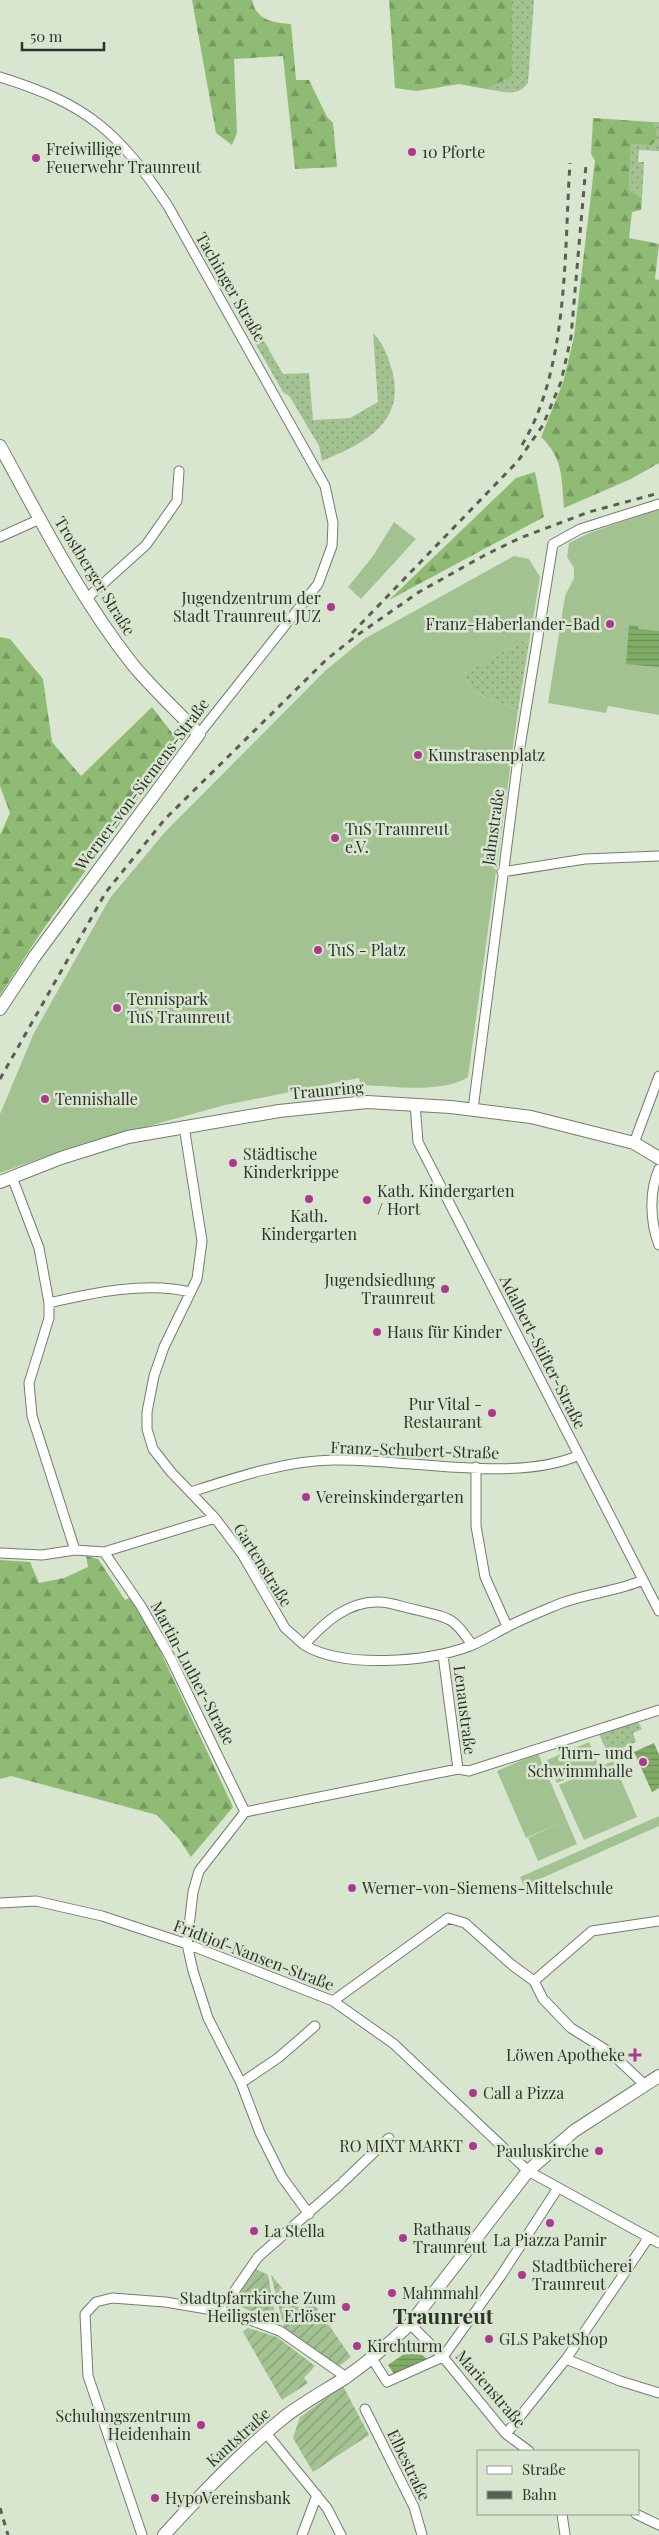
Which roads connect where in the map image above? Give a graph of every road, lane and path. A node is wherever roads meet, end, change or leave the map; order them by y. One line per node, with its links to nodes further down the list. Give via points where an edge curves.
1 (0, 77): 7 (street, Tachinger Straße, via 49,94 95,120 128,150 168,206 325,486 333,523 332,546)
2 (0, 446): 5 (street, Trostberger Straße)
3 (179, 471): 8 (street, via 177,501 146,545)
4 (659, 504): 11 (street, Jahnstraße, via 580,529 554,544)
5 (40, 519): 6 (street); 8 (street, Trostberger Straße)
6 (0, 537)
7 (318, 584): 9 (street, Werner-von-Siemens-Straße)
8 (86, 600): 9 (street, Trostberger Straße, via 134,666)
9 (199, 734): 12 (street, Werner-von-Siemens-Straße, via 35,956)
10 (659, 856): 11 (street, via 585,858)
11 (502, 872): 15 (street, Jahnstraße)
12 (0, 1009)
13 (659, 1076): 17 (street)
14 (415, 1104): 15 (street, Traunring); 16 (street, Traunring, via 367,1102 279,1111); 24 (street, Adalbert-Stifter-Straße, via 418,1142)
15 (473, 1109): 17 (street, Traunring, via 531,1117)
16 (184, 1126): 20 (street, Traunring, via 61,1158); 22 (street, via 202,1242 197,1279)
17 (634, 1143): 18 (street, Traunring)
18 (659, 1158)
19 (659, 1169): 21 (street, via 652,1208)
20 (6, 1180): 23 (street, via 39,1248)
21 (659, 1245)
22 (190, 1292): 23 (street, via 172,1287 94,1292); 26 (street, via 154,1376 147,1429 153,1449)
23 (49, 1303): 28 (street, via 49,1318 29,1383 32,1416)
24 (579, 1455): 25 (street, Franz-Schubert-Straße, via 569,1460 519,1468); 31 (street, Adalbert-Stifter-Straße)
25 (476, 1467): 26 (street, Franz-Schubert-Straße, via 332,1460 257,1470); 33 (street, via 476,1526 485,1577)
26 (192, 1492): 27 (street)
27 (215, 1518): 29 (street, Gartenstraße); 34 (street, Gartenstraße, via 242,1554 285,1628)
28 (75, 1550): 29 (street); 30 (street, via 42,1555)
29 (104, 1552): 39 (street, Martin-Luther-Straße, via 141,1606 170,1657)
30 (0, 1553)
31 (643, 1580): 32 (street, Adalbert-Stifter-Straße); 33 (street, Gartenstraße, via 561,1603)
32 (659, 1611)
33 (507, 1626): 35 (street, Gartenstraße)
34 (304, 1645): 35 (street, via 336,1615 358,1604 379,1602 448,1617); 36 (street, Gartenstraße, via 328,1656 346,1658 389,1660)
35 (472, 1645): 36 (street, Gartenstraße)
36 (443, 1655): 38 (street, Lenaustraße)
37 (659, 1710): 38 (street, via 469,1771)
38 (458, 1769): 39 (street)
39 (245, 1812): 42 (street, via 199,1871 193,1892)
40 (0, 1903): 42 (street, Fridtjof-Nansen-Straße, via 36,1901 102,1916)
41 (659, 1921): 43 (street, via 592,1932)
42 (187, 1944): 44 (street, Fridtjof-Nansen-Straße); 47 (street, via 208,2018)
43 (534, 1981): 44 (street, via 465,1923 448,1918); 48 (street, via 543,1999 571,2028 610,2053)
44 (333, 2001): 50 (street, Fridtjof-Nansen-Straße, via 394,2044)
45 (315, 2026): 47 (street, via 278,2058)
46 (659, 2076): 48 (street, Kantstraße)
47 (241, 2083): 52 (street, via 260,2133 282,2177)
48 (645, 2084): 50 (street, Kantstraße, via 574,2131)
49 (389, 2138): 52 (street)
50 (528, 2171): 51 (street, Fridtjof-Nansen-Straße); 58 (street, Kantstraße)
51 (558, 2188): 53 (street, Fridtjof-Nansen-Straße); 55 (street)
52 (309, 2214): 57 (street, via 258,2257 230,2299)
53 (649, 2237): 54 (street, Fridtjof-Nansen-Straße); 61 (street)
54 (659, 2243)
55 (500, 2277): 56 (street); 59 (street)
56 (509, 2282)
57 (215, 2310): 62 (street, via 280,2331); 72 (street, via 112,2298 96,2302 85,2314 88,2376)
58 (410, 2324): 59 (street, Marienstraße); 60 (street, Kantstraße)
59 (443, 2356): 60 (street, via 387,2382); 66 (street, Marienstraße)
60 (371, 2357): 62 (street, Kantstraße)
61 (566, 2359): 63 (street, via 620,2381); 66 (street)
62 (346, 2377): 65 (street, Kantstraße, via 303,2404)
63 (659, 2392)
64 (365, 2409): 76 (street, Elbestraße, via 414,2508)
65 (266, 2433): 68 (street); 73 (street, Kantstraße, via 211,2483)
66 (506, 2434): 67 (street, Marienstraße)
67 (528, 2450)
68 (317, 2495): 74 (street); 75 (street, via 328,2508)
69 (562, 2515): 77 (street)
70 (638, 2515): 71 (street)
71 (659, 2526)
72 (142, 2535)
73 (164, 2535)
74 (302, 2535)
75 (341, 2535)
76 (422, 2535)
77 (565, 2535)

